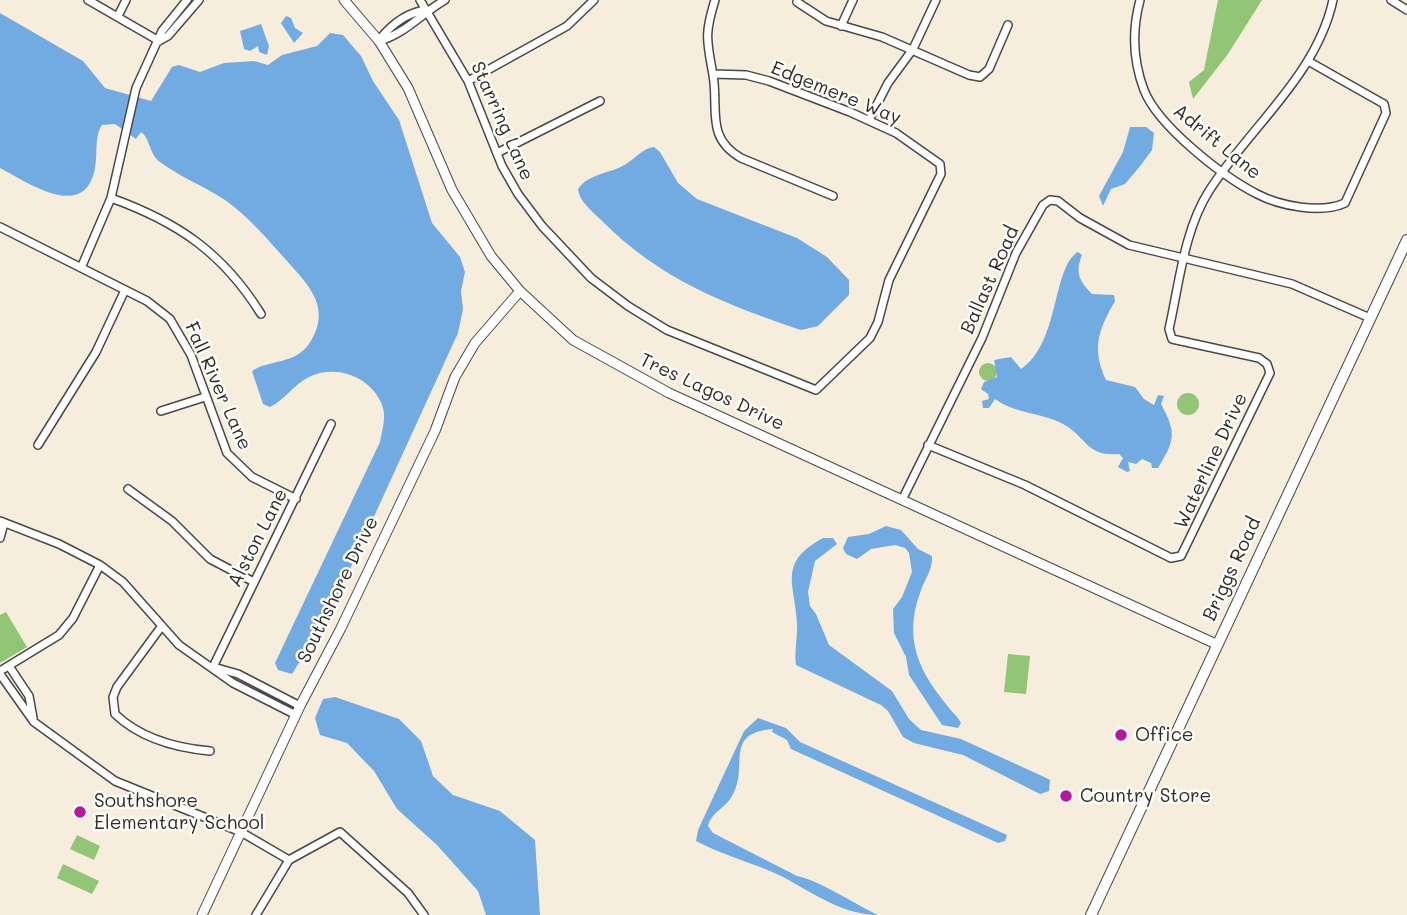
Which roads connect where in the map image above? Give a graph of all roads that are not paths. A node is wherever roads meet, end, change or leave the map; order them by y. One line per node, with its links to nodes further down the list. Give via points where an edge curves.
1 (88, 0): 18 (street)
2 (126, 0): 18 (street)
3 (187, 0): 21 (street)
4 (199, 0): 21 (street, via 169,36)
5 (344, 0): 22 (street, Tres Lagos Drive)
6 (420, 0): 16 (street, Starring Lane)
7 (445, 0): 16 (street)
8 (594, 0): 26 (street, via 567,26)
9 (715, 0): 25 (street, via 705,41)
10 (853, 0): 20 (street)
11 (936, 0): 23 (street)
12 (1140, 0): 30 (street, Adrift Lane, via 1134,35 1144,91 1157,113)
13 (1333, 0): 24 (street, via 1325,32)
14 (1391, 0): 17 (street)
15 (797, 2): 20 (street)
16 (427, 10): 22 (street, via 414,11); 26 (street, Starring Lane)
17 (1407, 10)
18 (118, 16): 21 (street)
19 (1008, 25): 23 (street, via 981,77)
20 (841, 26): 23 (street)
21 (159, 41): 32 (street, via 136,88)
22 (379, 41): 38 (street, Tres Lagos Drive, via 417,105 461,208)
23 (913, 49): 28 (street)
24 (1308, 61): 30 (street); 30 (street, Adrift Lane, via 1384,104 1386,113 1345,203 1322,208 1278,202)
25 (713, 75): 28 (street, Edgemere Way, via 746,75 768,81); 31 (street, via 715,116 727,150)
26 (468, 82): 29 (street, Starring Lane)
27 (600, 101): 29 (street)
28 (869, 120): 41 (street, Edgemere Way, via 940,164 941,174 889,280 870,338)
29 (497, 153): 41 (street, Starring Lane, via 542,226 591,278 628,306 667,330)
30 (1223, 172): 35 (street, via 1199,212)
31 (833, 196)
32 (111, 198): 36 (street); 39 (street, via 145,211 204,246 234,273)
33 (0, 228): 36 (street, Fall River Lane)
34 (1407, 240): 40 (main road, Briggs Road)
35 (1185, 260): 40 (street, Ballast Road, via 1292,284); 46 (street, Ballast Road, via 1129,245 1058,201 1042,205); 46 (street, Waterline Drive, via 1169,329 1172,339 1259,358 1269,373 1181,556 1171,558 1025,485)
36 (80, 268): 37 (street, Fall River Lane)
37 (125, 290): 42 (street, Fall River Lane, via 158,309 181,333); 45 (street, via 96,352)
38 (520, 291): 48 (street, Tres Lagos Drive, via 573,340 617,366); 63 (street, Southshore Drive, via 475,343 455,377 435,431)
39 (261, 314)
40 (1370, 318): 55 (main road, Briggs Road)
41 (816, 390)
42 (205, 397): 43 (street); 49 (street, Fall River Lane, via 219,438 237,466)
43 (162, 411)
44 (331, 424): 49 (street, Alston Lane)
45 (38, 445)
46 (928, 445): 48 (street, Ballast Road)
47 (128, 489): 53 (street, via 172,521 210,559)
48 (903, 498): 55 (street, Tres Lagos Drive)
49 (296, 499): 53 (street, Alston Lane)
50 (2, 522): 51 (street); 52 (street)
51 (0, 538)
52 (100, 565): 54 (street, via 123,582); 56 (street, via 59,635)
53 (254, 582): 57 (street, Alston Lane)
54 (161, 627): 57 (street); 65 (street, via 117,687 113,697 116,714 160,740 183,749)
55 (1216, 644): 71 (main road, Briggs Road)
56 (9, 666): 58 (street); 60 (street)
57 (213, 667): 59 (street); 61 (street)
58 (0, 673): 62 (street)
59 (246, 679): 61 (street); 63 (street)
60 (23, 688): 62 (street); 64 (street)
61 (242, 688): 63 (street)
62 (14, 694): 64 (street)
63 (298, 710): 66 (street, Southshore Drive)
64 (34, 722): 66 (street, via 115,781)
65 (210, 751)
66 (241, 832): 67 (street); 68 (street, Southshore Drive)
67 (289, 860): 69 (street); 70 (street, via 340,832 408,893)
68 (202, 915)
69 (256, 915)
70 (424, 915)
71 (1091, 915)

